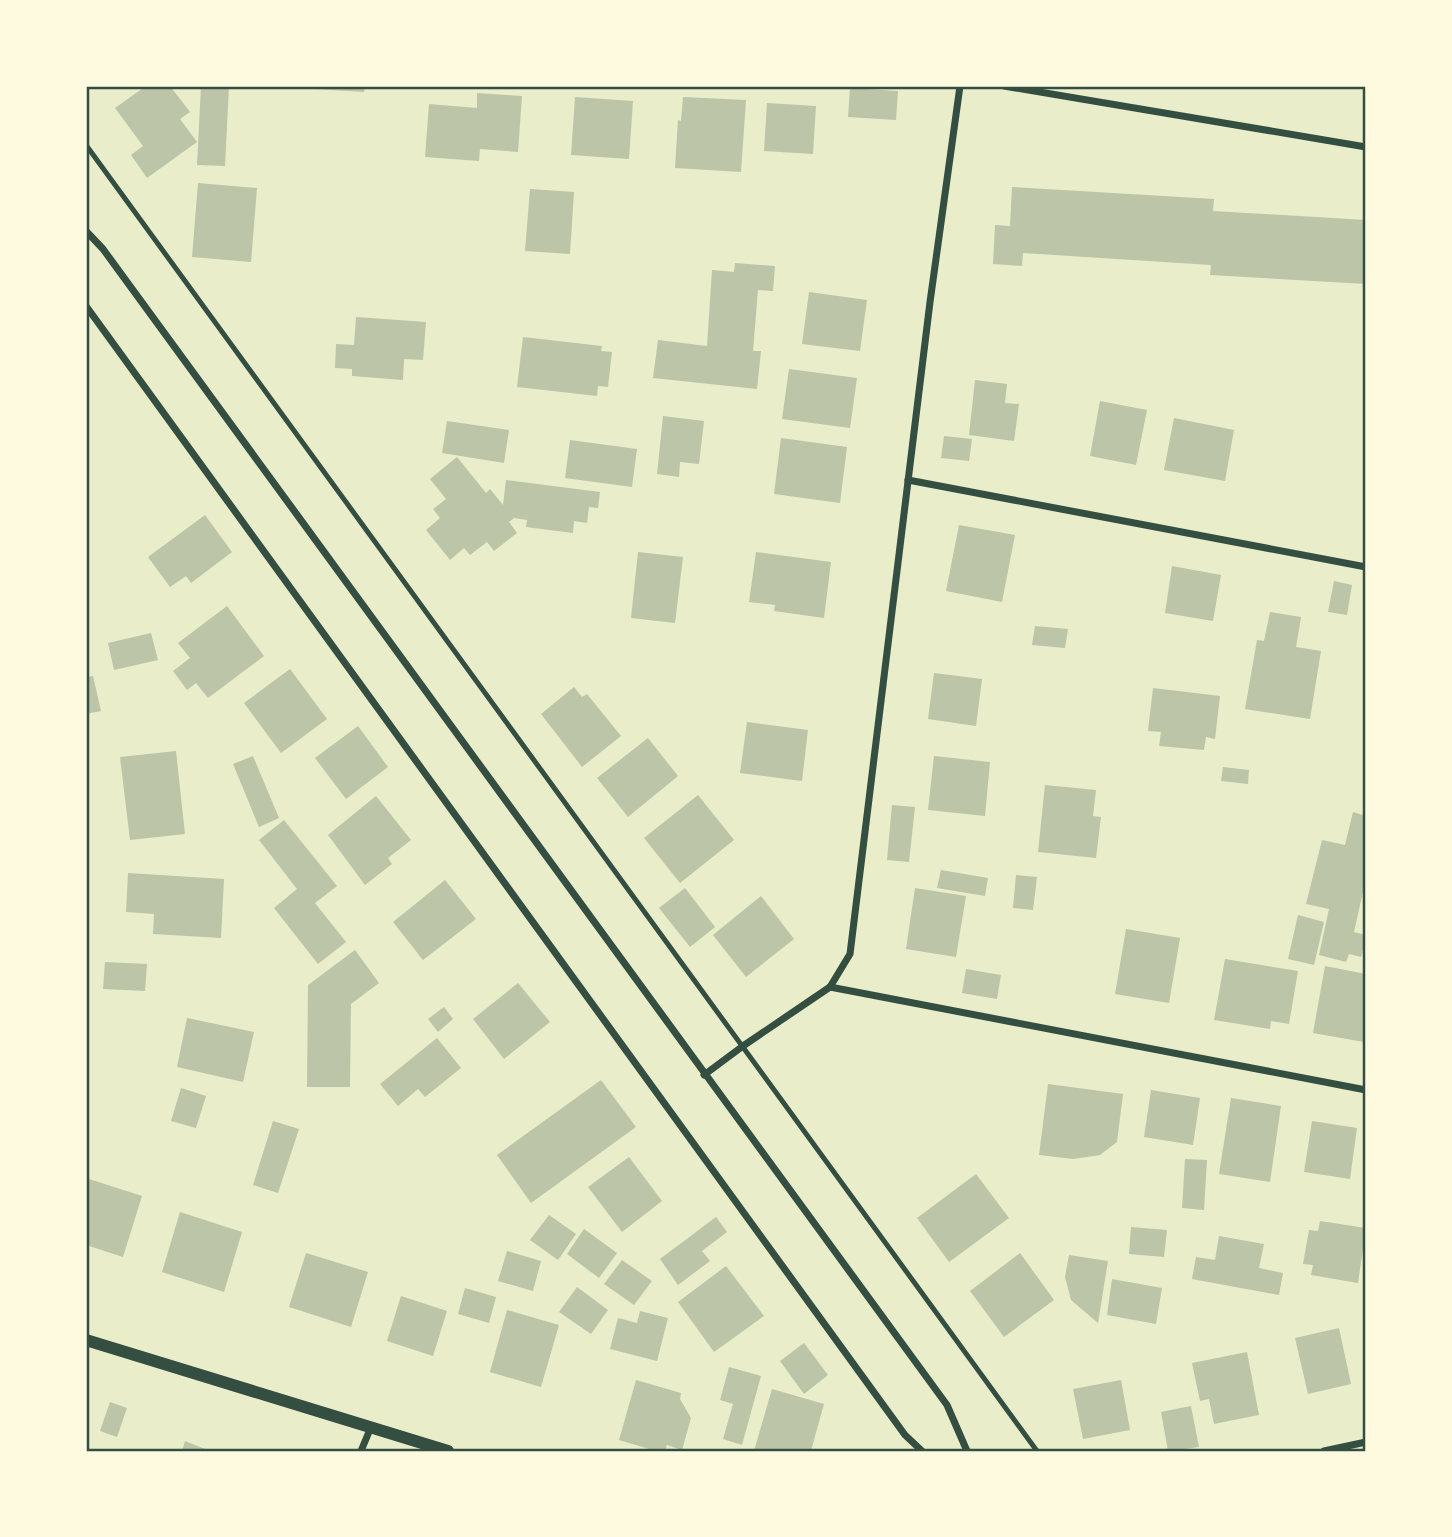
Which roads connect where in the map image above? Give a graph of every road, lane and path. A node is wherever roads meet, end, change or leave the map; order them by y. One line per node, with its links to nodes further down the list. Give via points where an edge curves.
1 (960, 86): 7 (street)
2 (1004, 86): 4 (street)
3 (86, 145): 10 (lane)
4 (1366, 147)
5 (86, 231): 11 (street)
6 (86, 306): 18 (street, via 897,1423)
7 (908, 480): 8 (street); 9 (street, via 850,954)
8 (1366, 567)
9 (830, 986): 10 (street); 12 (street)
10 (743, 1046): 11 (street); 20 (lane)
11 (704, 1075): 19 (street, via 947,1405)
12 (1366, 1090)
13 (86, 1340): 14 (street)
14 (371, 1427): 16 (street); 17 (street)
15 (1366, 1442): 21 (street)
16 (362, 1451)
17 (449, 1451)
18 (922, 1451)
19 (967, 1451)
20 (1037, 1451)
21 (1324, 1451)

